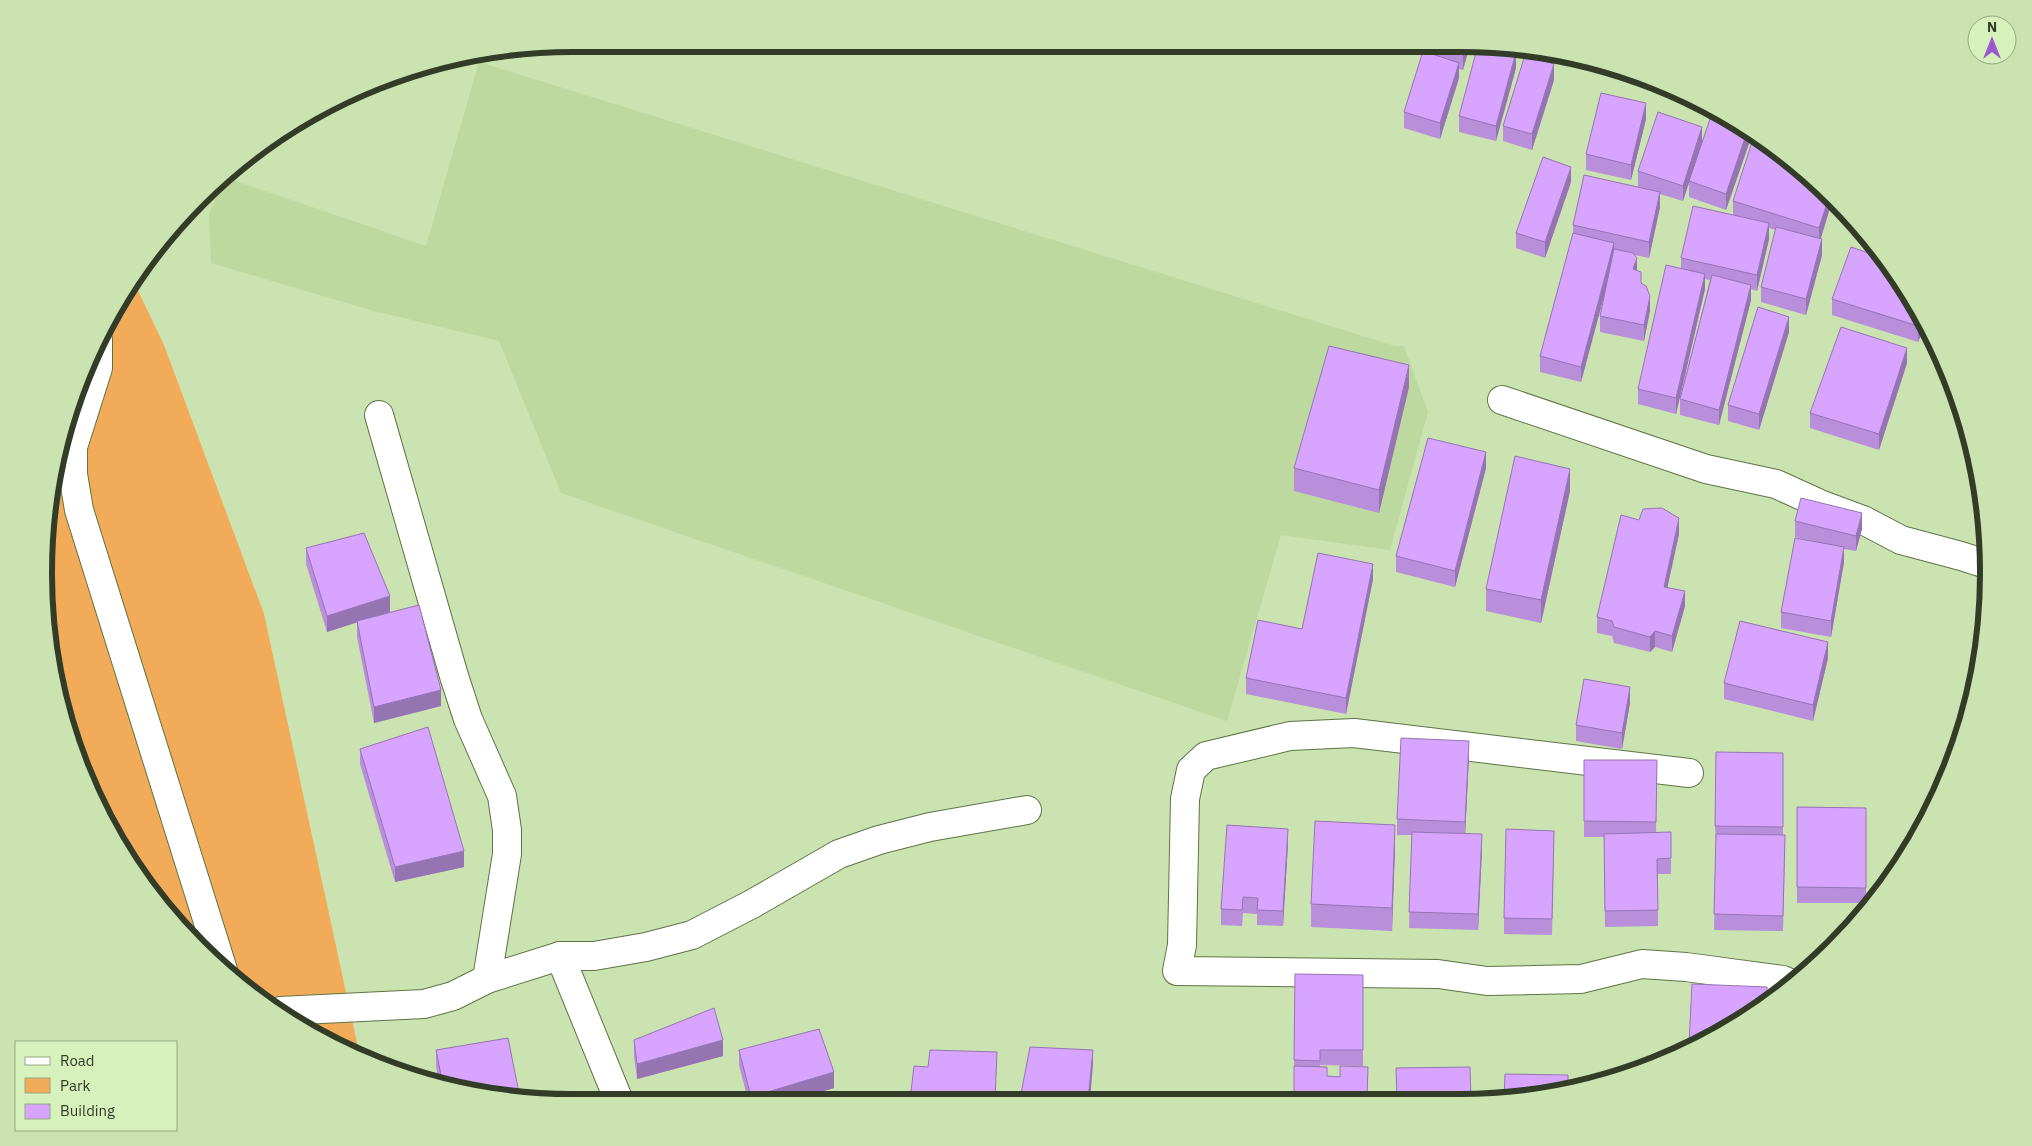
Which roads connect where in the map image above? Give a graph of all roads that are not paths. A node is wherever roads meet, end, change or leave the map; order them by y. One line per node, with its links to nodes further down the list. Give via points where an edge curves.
1 (98, 361): 7 (street, via 74,447 73,474 79,510)
2 (1502, 400): 4 (street, via 1706,469 1776,484 1863,520 1901,540)
3 (379, 415): 9 (street, via 468,719 502,796 507,854)
4 (1979, 562)
5 (1689, 774): 10 (street, via 1354,733 1290,736 1206,756 1191,770 1185,799 1182,945 1177,971 1438,974 1487,981 1581,979 1642,964)
6 (1027, 810): 8 (street, via 930,827 839,854 692,935 594,956)
7 (218, 953)
8 (560, 956): 9 (street); 12 (street)
9 (486, 979): 11 (street, via 454,996 424,1004)
10 (1783, 980)
11 (291, 1010)
12 (616, 1094)

